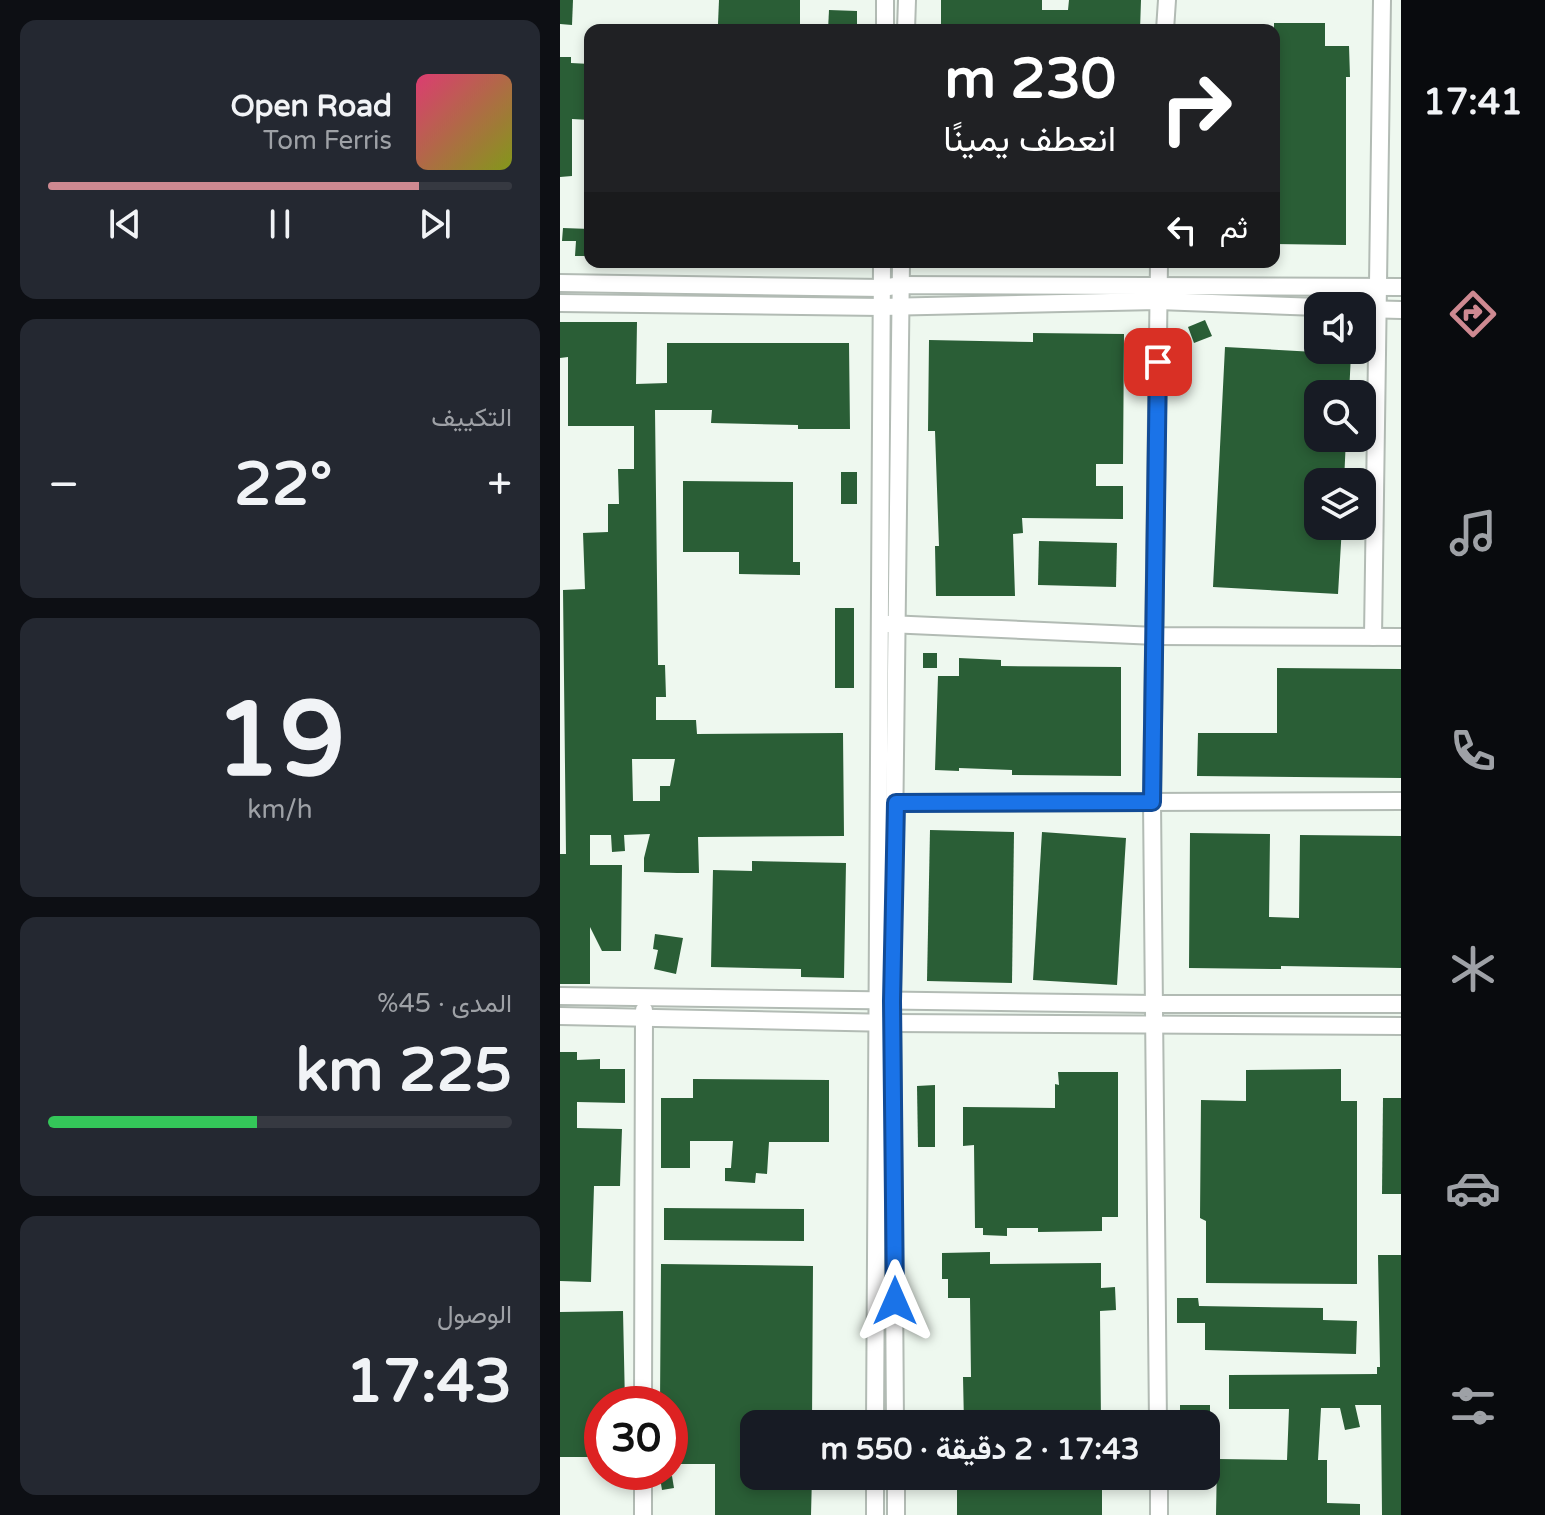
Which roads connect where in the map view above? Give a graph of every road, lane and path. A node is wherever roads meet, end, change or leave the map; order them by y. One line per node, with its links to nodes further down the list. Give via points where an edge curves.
1 (885, 0): 5 (street)
2 (907, 0): 6 (street)
3 (1167, 0): 7 (street)
4 (1382, 0): 14 (street)
5 (885, 24)
6 (906, 24)
7 (1165, 24)
8 (882, 268): 16 (street)
9 (901, 268): 13 (street)
10 (1159, 268): 17 (street)
11 (560, 283): 12 (street)
12 (646, 284): 16 (street); 20 (street)
13 (901, 285): 16 (street); 17 (street); 23 (street)
14 (1379, 286): 15 (street); 17 (street); 18 (street); 25 (street)
15 (1401, 287)
16 (882, 288): 22 (street)
17 (1158, 293): 21 (street, via 1176,301); 23 (street); 28 (street)
18 (1376, 294)
19 (560, 303): 20 (street)
20 (645, 304): 22 (street)
21 (1304, 306)
22 (881, 307): 23 (street); 27 (street)
23 (902, 307): 27 (street)
24 (1376, 309): 25 (street)
25 (1401, 310)
26 (1371, 364): 29 (street)
27 (887, 624): 28 (street); 33 (street); 37 (street)
28 (1156, 636): 29 (street); 32 (street)
29 (1373, 637): 30 (street)
30 (1401, 637)
31 (1401, 801): 32 (street)
32 (1152, 802): 33 (street); 38 (street)
33 (896, 803): 37 (street)
34 (560, 996): 35 (street)
35 (644, 996): 37 (street); 41 (street)
36 (980, 999): 37 (street); 38 (street); 43 (street)
37 (885, 1000): 42 (street)
38 (1155, 1004): 39 (street); 44 (street)
39 (1401, 1004)
40 (560, 1016): 41 (street)
41 (644, 1019): 42 (street); 46 (street)
42 (885, 1022): 43 (street); 47 (street); 48 (street)
43 (989, 1022): 44 (street)
44 (1156, 1025): 45 (street); 49 (street)
45 (1401, 1026)
46 (643, 1386)
47 (875, 1410)
48 (895, 1410)
49 (1158, 1410)
50 (643, 1490): 54 (street)
51 (875, 1490): 55 (street)
52 (896, 1490): 56 (street)
53 (1159, 1490): 57 (street)
54 (643, 1515)
55 (875, 1515)
56 (896, 1515)
57 (1159, 1515)

